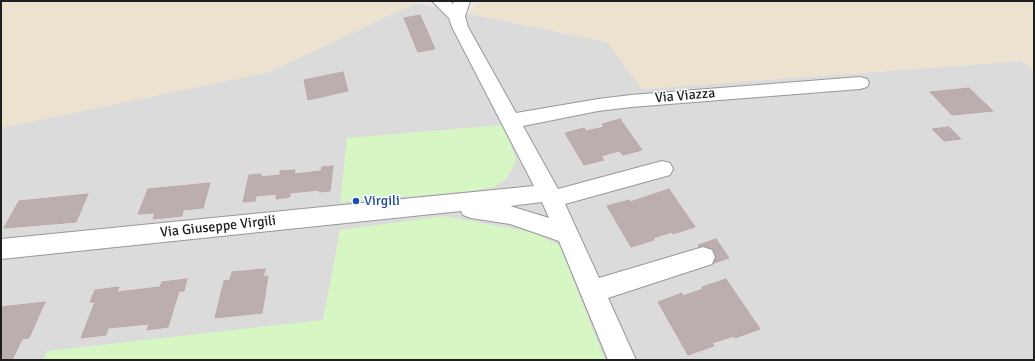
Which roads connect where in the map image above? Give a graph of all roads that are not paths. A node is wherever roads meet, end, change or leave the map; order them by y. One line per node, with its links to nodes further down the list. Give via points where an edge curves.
1 (440, 1): 2 (street)
2 (460, 8): 4 (street, via 460,27)
3 (860, 83): 4 (street, Via Viazza, via 631,101)
4 (511, 120): 6 (street)
5 (662, 169): 6 (street)
6 (550, 196): 7 (street, Via Giuseppe Virgili); 8 (street)
7 (434, 204): 8 (street, Via Giuseppe Virgili, via 510,215); 9 (street, Via Giuseppe Virgili)
8 (568, 234): 11 (street)
9 (1, 250)
10 (704, 257): 11 (street)
11 (593, 291): 12 (street)
12 (622, 360)

